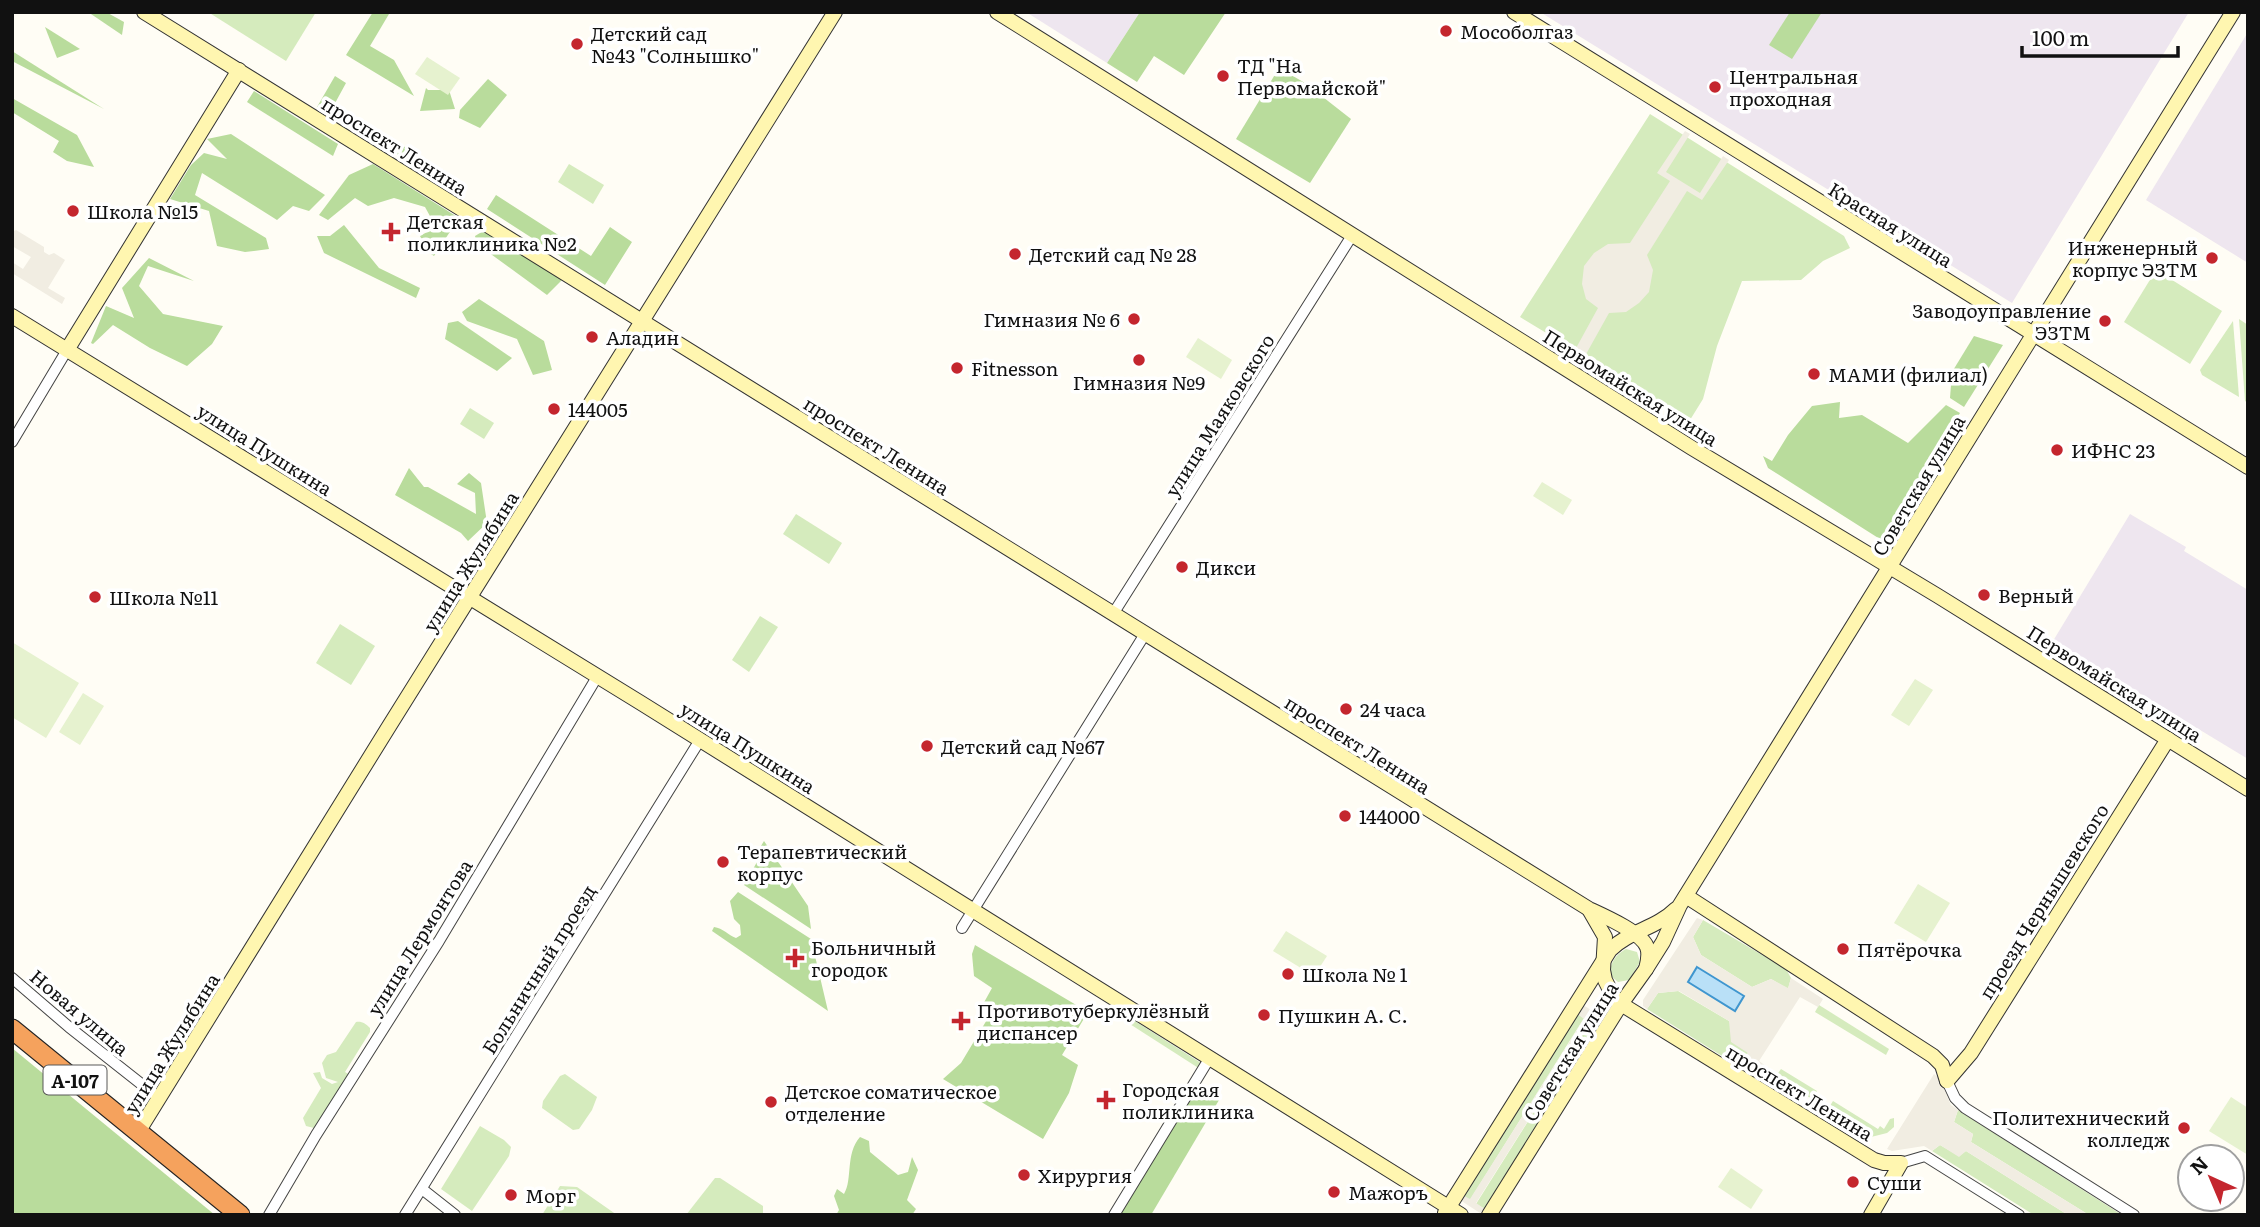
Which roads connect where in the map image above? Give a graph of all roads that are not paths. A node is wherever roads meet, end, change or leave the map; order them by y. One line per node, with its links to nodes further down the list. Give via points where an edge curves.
1 (144, 12): 6 (main road, проспект Ленина)
2 (835, 12): 9 (main road, улица Жулябина)
3 (997, 12): 7 (main road, Первомайская улица)
4 (1514, 12): 10 (main road, Красная улица)
5 (2233, 12): 10 (main road, Советская улица)
6 (239, 70): 9 (main road, проспект Ленина); 11 (main road)
7 (1353, 234): 14 (main road, Первомайская улица); 16 (street, улица Маяковского)
8 (12, 316): 11 (main road, улица Пушкина)
9 (642, 321): 15 (main road, улица Жулябина); 16 (main road, проспект Ленина)
10 (2033, 334): 13 (main road, Красная улица); 14 (main road, Советская улица)
11 (67, 350): 12 (street); 15 (main road, улица Пушкина)
12 (12, 442)
13 (2248, 467)
14 (1890, 568): 19 (main road, Первомайская улица); 22 (main road, Советская улица)
15 (470, 598): 18 (main road, улица Пушкина); 36 (main road, улица Жулябина)
16 (1114, 614): 17 (main road, проспект Ленина)
17 (1145, 634): 23 (main road, проспект Ленина); 24 (street)
18 (597, 677): 20 (main road, улица Пушкина); 42 (street, улица Лермонтова)
19 (2168, 739): 21 (main road, Первомайская улица); 35 (main road, проезд Чернышевского, via 1971,1053)
20 (700, 740): 24 (main road, улица Пушкина); 39 (street, Больничный проезд)
21 (2248, 789)
22 (1683, 900): 26 (main road, Советская улица, via 1661,922); 28 (main road, Советская улица); 35 (main road, via 1933,1056)
23 (1589, 909): 26 (main road, проспект Ленина); 27 (main road, via 1605,937)
24 (973, 910): 25 (street); 34 (main road, улица Пушкина)
25 (962, 928)
26 (1634, 934): 27 (main road, via 1616,943); 28 (main road, via 1646,946)
27 (1605, 957): 30 (main road); 40 (main road, Советская улица)
28 (1646, 969): 31 (main road, Советская улица)
29 (12, 978): 36 (street, Новая улица)
30 (1605, 980): 31 (main road, via 1614,987); 32 (main road, проспект Ленина)
31 (1632, 988): 32 (main road, Советская улица)
32 (1620, 1004): 38 (main road, проспект Ленина, via 1874,1160); 46 (main road, Советская улица)
33 (12, 1029): 37 (highway, А-107)
34 (1209, 1059): 40 (main road, улица Пушкина); 45 (street)
35 (1947, 1081): 49 (street, via 1965,1108)
36 (159, 1098): 37 (main road, улица Жулябина)
37 (138, 1132): 41 (highway, А-107)
38 (1900, 1163): 47 (main road); 48 (street, проспект Ленина, via 1926,1156)
39 (422, 1189): 43 (street, Больничный проезд); 44 (street)
40 (1451, 1212)
41 (240, 1215)
42 (269, 1215)
43 (405, 1215)
44 (455, 1215)
45 (1114, 1215)
46 (1489, 1215)
47 (1871, 1215)
48 (2020, 1215)
49 (2134, 1215)

